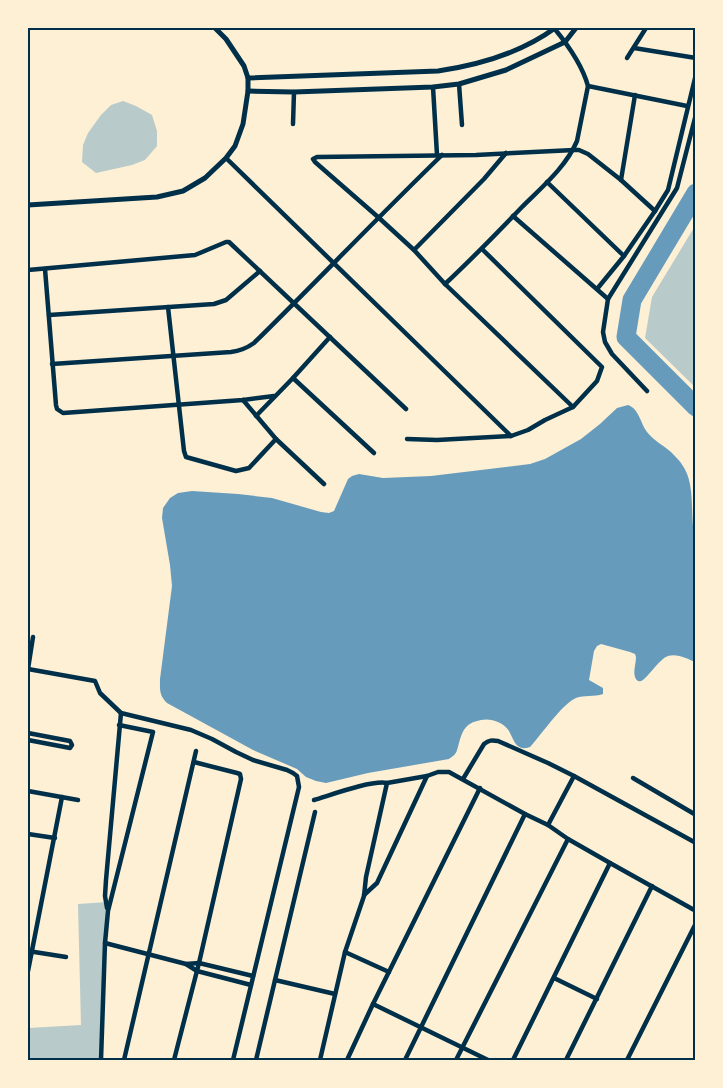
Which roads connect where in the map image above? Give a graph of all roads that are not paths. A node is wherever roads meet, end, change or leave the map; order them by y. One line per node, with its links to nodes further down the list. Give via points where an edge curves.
1 (215, 28): 10 (street, via 244,66)
2 (554, 28): 5 (street); 10 (street, via 529,45 453,69)
3 (576, 28): 5 (street)
4 (646, 28): 6 (street)
5 (565, 42): 11 (street, via 506,70); 12 (street, via 577,59)
6 (634, 48): 7 (street); 8 (street)
7 (628, 58)
8 (696, 58)
9 (696, 74): 17 (street)
10 (248, 78): 14 (street)
11 (458, 84): 13 (street); 20 (street)
12 (588, 86): 16 (street); 21 (street)
13 (433, 87): 15 (street); 23 (street)
14 (248, 91): 15 (street); 24 (street, via 243,124 235,146)
15 (294, 92): 19 (street)
16 (635, 95): 17 (street); 25 (street)
17 (688, 106): 28 (street, via 668,190)
18 (696, 114): 40 (street, via 677,188)
19 (293, 124)
20 (462, 125)
21 (574, 150): 22 (street); 25 (street, via 588,154); 26 (street)
22 (506, 153): 23 (street); 32 (street)
23 (439, 155): 30 (street); 30 (street, via 314,158)
24 (226, 158): 27 (street, via 205,178 183,191); 34 (street)
25 (621, 180): 28 (street)
26 (547, 182): 29 (street); 33 (street)
27 (28, 206)
28 (655, 211): 33 (street)
29 (513, 216): 31 (street); 39 (street)
30 (378, 217): 32 (street); 34 (street)
31 (482, 249): 38 (street); 52 (street, via 602,367 597,381)
32 (414, 250): 38 (street)
33 (624, 256): 39 (street)
34 (334, 263): 41 (street); 55 (street)
35 (45, 269): 36 (street); 37 (street, via 195,255 229,242); 43 (street)
36 (28, 270)
37 (260, 271): 41 (street); 42 (street, via 226,300 214,304)
38 (446, 284): 52 (street)
39 (598, 289): 40 (street)
40 (608, 298): 48 (street, via 603,332 605,342)
41 (294, 303): 44 (street); 45 (street, via 248,348)
42 (168, 307): 43 (street); 45 (street)
43 (49, 316): 46 (street)
44 (330, 337): 47 (street); 53 (street)
45 (173, 356): 46 (street); 51 (street)
46 (52, 364): 51 (street, via 56,405 63,413)
47 (293, 378): 49 (street); 58 (street)
48 (647, 391)
49 (274, 396): 50 (street); 54 (street)
50 (243, 400): 51 (street); 54 (street)
51 (179, 405): 56 (street, via 186,457 236,471 249,468)
52 (573, 407): 55 (street)
53 (406, 409)
54 (256, 416): 56 (street)
55 (511, 436): 57 (street)
56 (276, 439): 59 (street)
57 (407, 439)
58 (374, 453)
59 (324, 484)
60 (33, 638): 61 (street)
61 (28, 669): 62 (street, via 95,681 100,693)
62 (121, 713): 63 (street); 102 (street, via 191,730 253,760 297,776 299,787)
63 (120, 725): 90 (street, via 106,880); 90 (street, via 153,732)
64 (28, 734): 65 (street, via 71,742 72,745 70,748)
65 (28, 740)
66 (196, 751): 67 (street)
67 (194, 762): 95 (street); 97 (street, via 242,777)
68 (427, 776): 71 (street, via 444,771); 72 (street); 88 (street, via 376,883)
69 (574, 776): 71 (street, via 492,740 481,747); 81 (street); 85 (street)
70 (634, 778): 80 (street)
71 (463, 779): 73 (street)
72 (387, 783): 77 (street, via 380,782); 88 (street)
73 (480, 788): 79 (street); 101 (street)
74 (28, 791): 75 (street)
75 (62, 798): 76 (street); 83 (street)
76 (78, 800)
77 (314, 800)
78 (315, 812): 104 (street)
79 (525, 814): 81 (street); 109 (street)
80 (696, 815)
81 (548, 825): 84 (street)
82 (28, 834): 83 (street)
83 (55, 838): 93 (street)
84 (568, 839): 86 (street); 110 (street)
85 (696, 843)
86 (610, 863): 87 (street); 103 (street)
87 (652, 886): 89 (street); 107 (street)
88 (364, 896): 94 (street)
89 (696, 911)
90 (108, 912): 92 (street)
91 (696, 924): 123 (street)
92 (105, 943): 95 (street); 111 (street)
93 (30, 951): 96 (street); 99 (street)
94 (345, 952): 101 (street); 106 (street)
95 (148, 954): 98 (street); 112 (street)
96 (66, 957)
97 (199, 963): 98 (street); 100 (street); 102 (street)
98 (186, 964): 100 (street)
99 (28, 971)
100 (197, 971): 105 (street); 113 (street)
101 (388, 972): 108 (street)
102 (253, 976): 105 (street)
103 (554, 978): 107 (street); 121 (street)
104 (275, 980): 106 (street); 115 (street)
105 (251, 985): 114 (street)
106 (335, 994): 116 (street)
107 (597, 999): 122 (street)
108 (373, 1004): 109 (street); 117 (street)
109 (422, 1028): 110 (street); 118 (street)
110 (462, 1048): 119 (street); 120 (street)
111 (101, 1060)
112 (124, 1060)
113 (174, 1060)
114 (233, 1060)
115 (256, 1060)
116 (320, 1060)
117 (346, 1060)
118 (405, 1060)
119 (456, 1060)
120 (488, 1060)
121 (513, 1060)
122 (566, 1060)
123 (628, 1060)

